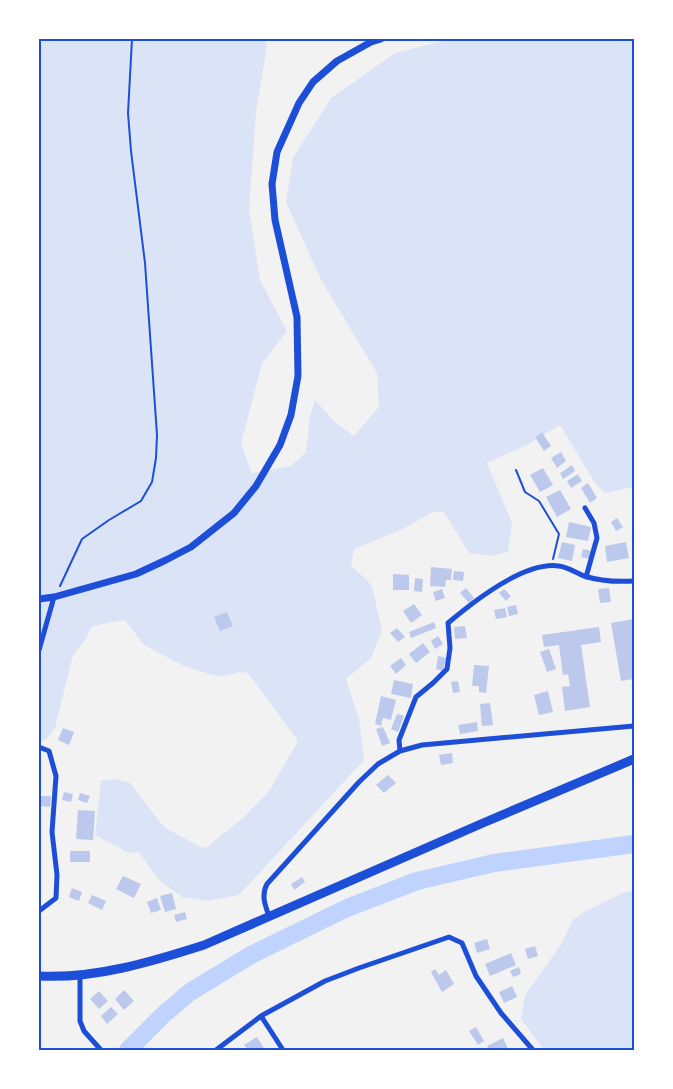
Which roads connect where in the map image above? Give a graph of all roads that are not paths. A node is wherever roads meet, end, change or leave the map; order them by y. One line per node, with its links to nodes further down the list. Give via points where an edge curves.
1 (381, 39): 5 (street, via 337,62 313,82 299,103 277,152 272,184 275,220 296,317 298,376 291,414 280,445 256,486 234,513 191,547 136,574)
2 (585, 508): 3 (street, via 594,523 597,538)
3 (586, 577): 4 (street); 10 (street, via 560,566 538,567 516,574 448,623 450,648 447,670 416,697 399,740)
4 (634, 581)
5 (54, 597): 6 (street); 7 (street)
6 (39, 599)
7 (39, 650)
8 (634, 726): 10 (street, via 422,746)
9 (39, 747): 12 (street, via 49,751 56,776 52,832 57,875 56,898)
10 (400, 751): 13 (street, via 378,764 359,782 267,884 263,900)
11 (634, 760): 13 (main road)
12 (39, 911)
13 (268, 916): 14 (main road, via 204,945 134,966)
14 (80, 975): 15 (main road); 17 (street, via 80,1021)
15 (39, 976)
16 (261, 1016): 18 (street); 19 (street); 20 (street, via 325,981 449,937 462,944 476,976 501,1013)
17 (99, 1048)
18 (216, 1050)
19 (283, 1050)
20 (533, 1050)

